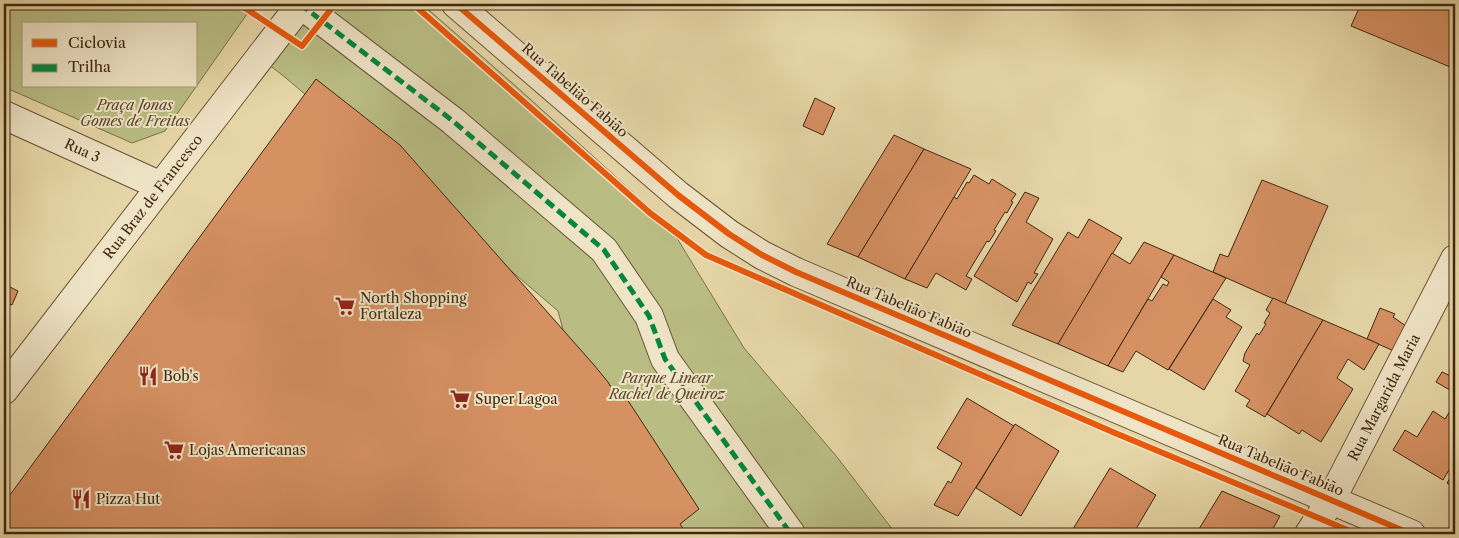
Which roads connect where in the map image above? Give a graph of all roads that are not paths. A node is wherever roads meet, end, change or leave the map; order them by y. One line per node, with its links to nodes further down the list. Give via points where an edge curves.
1 (300, 4): 4 (street, Rua Braz de Francesco); 8 (street, via 453,121 604,250 649,316 665,359)
2 (456, 4): 7 (street, Rua Tabelião Fabião, via 678,195 762,255)
3 (4, 115): 4 (street, Rua 3)
4 (161, 186): 6 (street, Rua Braz de Francesco)
5 (1455, 259): 7 (street, Rua Margarida Maria)
6 (4, 390)
7 (1331, 500): 9 (street, Rua Margarida Maria); 10 (street, Rua Tabelião Fabião)
8 (790, 534)
9 (1308, 534)
10 (1411, 534)

